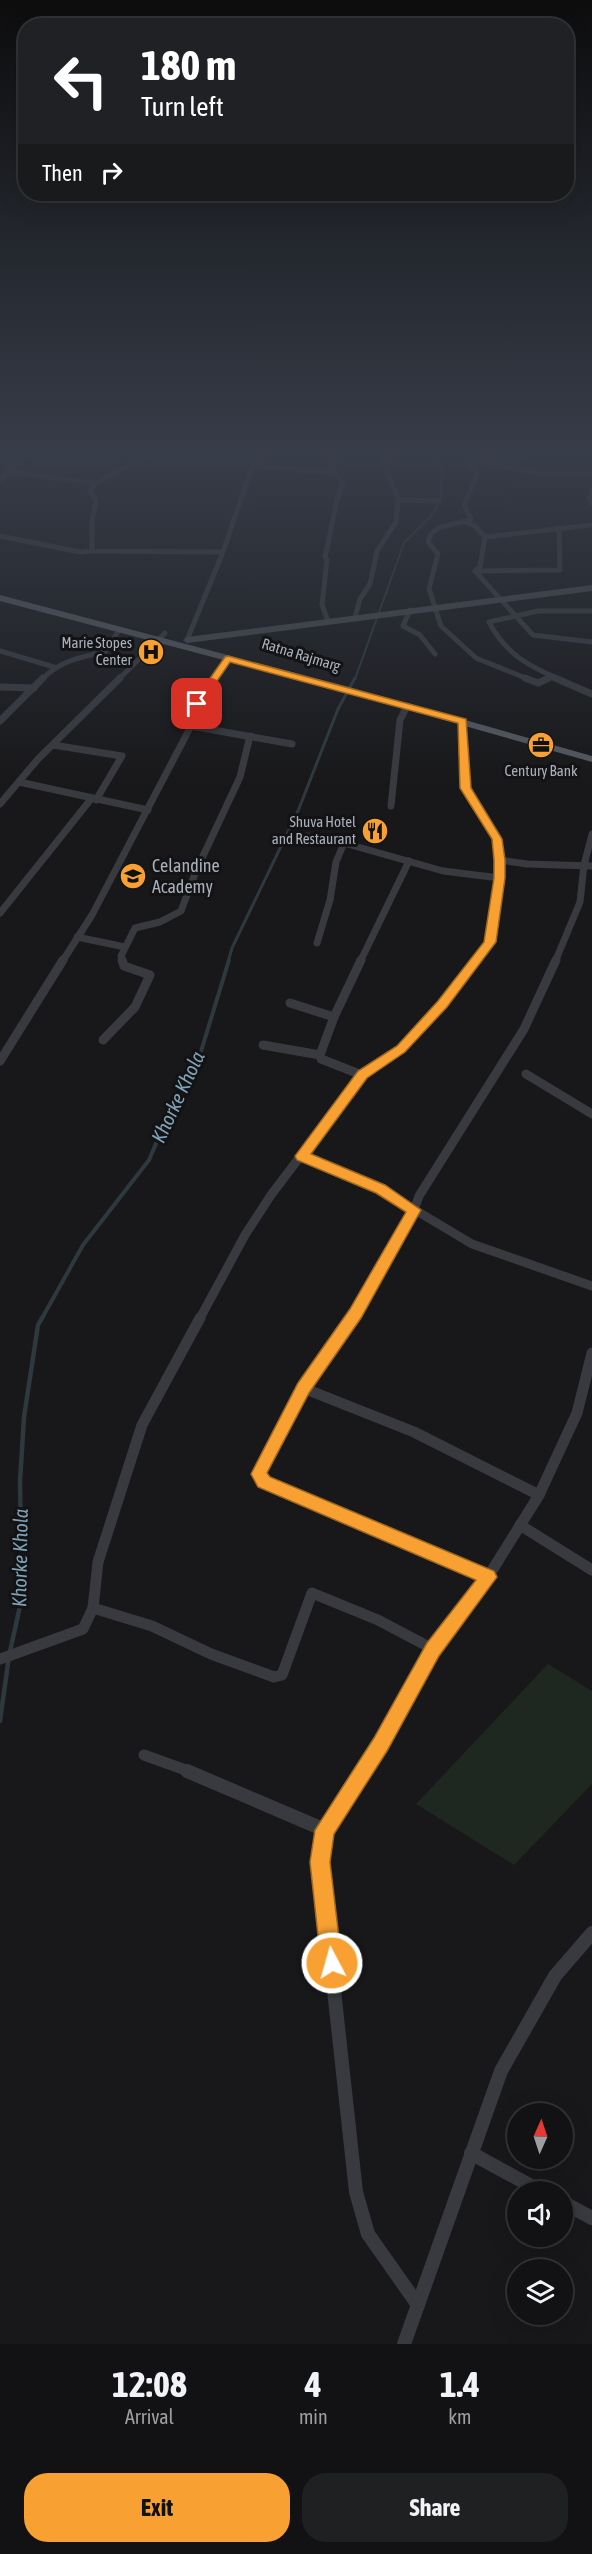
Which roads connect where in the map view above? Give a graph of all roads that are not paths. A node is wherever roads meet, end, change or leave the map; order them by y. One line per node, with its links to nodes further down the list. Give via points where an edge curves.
1 (218, 564): 20 (street)
2 (327, 564): 17 (street, via 322,605)
3 (374, 564): 16 (street)
4 (435, 564): 12 (street, via 429,589)
5 (480, 564): 7 (street)
6 (560, 564): 7 (street, via 560,570)
7 (475, 571): 11 (street)
8 (592, 588): 11 (main road)
9 (0, 591): 19 (main road, Ratna Rajmarg)
10 (0, 598): 18 (main road)
11 (502, 600): 12 (main road); 15 (street)
12 (436, 606): 13 (main road); 27 (street, via 441,626 476,658 538,683)
13 (410, 610): 16 (main road); 24 (street, via 403,626 420,635)
14 (592, 611): 15 (street)
15 (514, 615): 21 (street, via 533,635); 27 (street, via 489,622 495,638 512,655)
16 (355, 617): 17 (main road)
17 (327, 621): 20 (main road)
18 (119, 630): 19 (main road); 26 (street, via 105,652)
19 (162, 636): 20 (main road, Ratna Rajmarg); 22 (main road); 39 (street)
20 (187, 640): 22 (main road, Ratna Rajmarg)
21 (592, 642)
22 (205, 648): 25 (main road); 28 (main road, Ratna Rajmarg)
23 (0, 651): 26 (street)
24 (435, 654)
25 (228, 659): 28 (main road); 36 (street, via 197,704)
26 (54, 667): 30 (street)
27 (550, 677): 31 (street)
28 (345, 686): 32 (main road, Ratna Rajmarg)
29 (0, 687): 30 (street)
30 (34, 688): 34 (street)
31 (590, 691)
32 (369, 694): 33 (main road, Ratna Rajmarg); 40 (main road, Ratna Rajmarg, via 429,704)
33 (407, 706): 35 (main road, Ratna Rajmarg); 45 (street, via 400,720)
34 (0, 721)
35 (462, 721): 41 (main road, Ratna Rajmarg); 50 (street, via 466,788 497,839)
36 (191, 726): 37 (street); 46 (street)
37 (250, 735): 38 (street); 57 (street, via 240,777 180,910 160,922 135,928)
38 (292, 744)
39 (53, 745): 42 (street); 43 (street, via 122,756)
40 (592, 751)
41 (592, 759)
42 (19, 782): 43 (street); 44 (street)
43 (94, 800): 46 (street); 54 (street)
44 (0, 804)
45 (391, 806)
46 (148, 810): 55 (street)
47 (592, 834): 52 (street)
48 (307, 836): 49 (street)
49 (344, 843): 51 (street); 56 (street)
50 (500, 860): 52 (street); 53 (street)
51 (409, 861): 53 (street, via 442,871); 59 (street)
52 (588, 865): 68 (street, via 566,940 524,1029 418,1197)
53 (500, 878): 65 (street, via 490,942 401,1049)
54 (0, 913)
55 (77, 937): 57 (street); 63 (street)
56 (317, 943)
57 (125, 947): 60 (street, via 121,956 124,966 150,975 135,1007)
58 (290, 1004): 59 (street)
59 (333, 1017): 62 (street)
60 (103, 1040)
61 (263, 1045): 62 (street)
62 (320, 1055): 65 (street, via 321,1059)
63 (0, 1061)
64 (526, 1074): 66 (street)
65 (362, 1075): 67 (street)
66 (592, 1114)
67 (302, 1156): 68 (street, via 380,1189); 76 (street, via 245,1235 142,1425 98,1563)
68 (414, 1210): 69 (street, via 472,1244); 71 (street, via 356,1314)
69 (592, 1286)
70 (592, 1353): 72 (street, via 577,1413)
71 (303, 1388): 72 (street, via 414,1432); 75 (street, via 261,1466 259,1474 264,1482)
72 (539, 1495): 73 (street)
73 (520, 1525): 74 (street); 75 (street)
74 (592, 1570)
75 (488, 1577): 77 (street)
76 (93, 1608): 77 (street, via 152,1626 274,1677 282,1675 312,1593 378,1620); 78 (street, via 83,1629)
77 (433, 1649): 80 (street, via 380,1744)
78 (0, 1659)
79 (144, 1755): 80 (street)
80 (325, 1830): 86 (street, via 320,1862 357,2192 368,2234)
81 (592, 1933): 82 (street, via 555,1976 501,2071)
82 (471, 2153): 83 (street); 86 (street)
83 (522, 2181)
84 (573, 2208): 85 (street)
85 (592, 2218)
86 (417, 2305): 87 (street)
87 (404, 2344)

